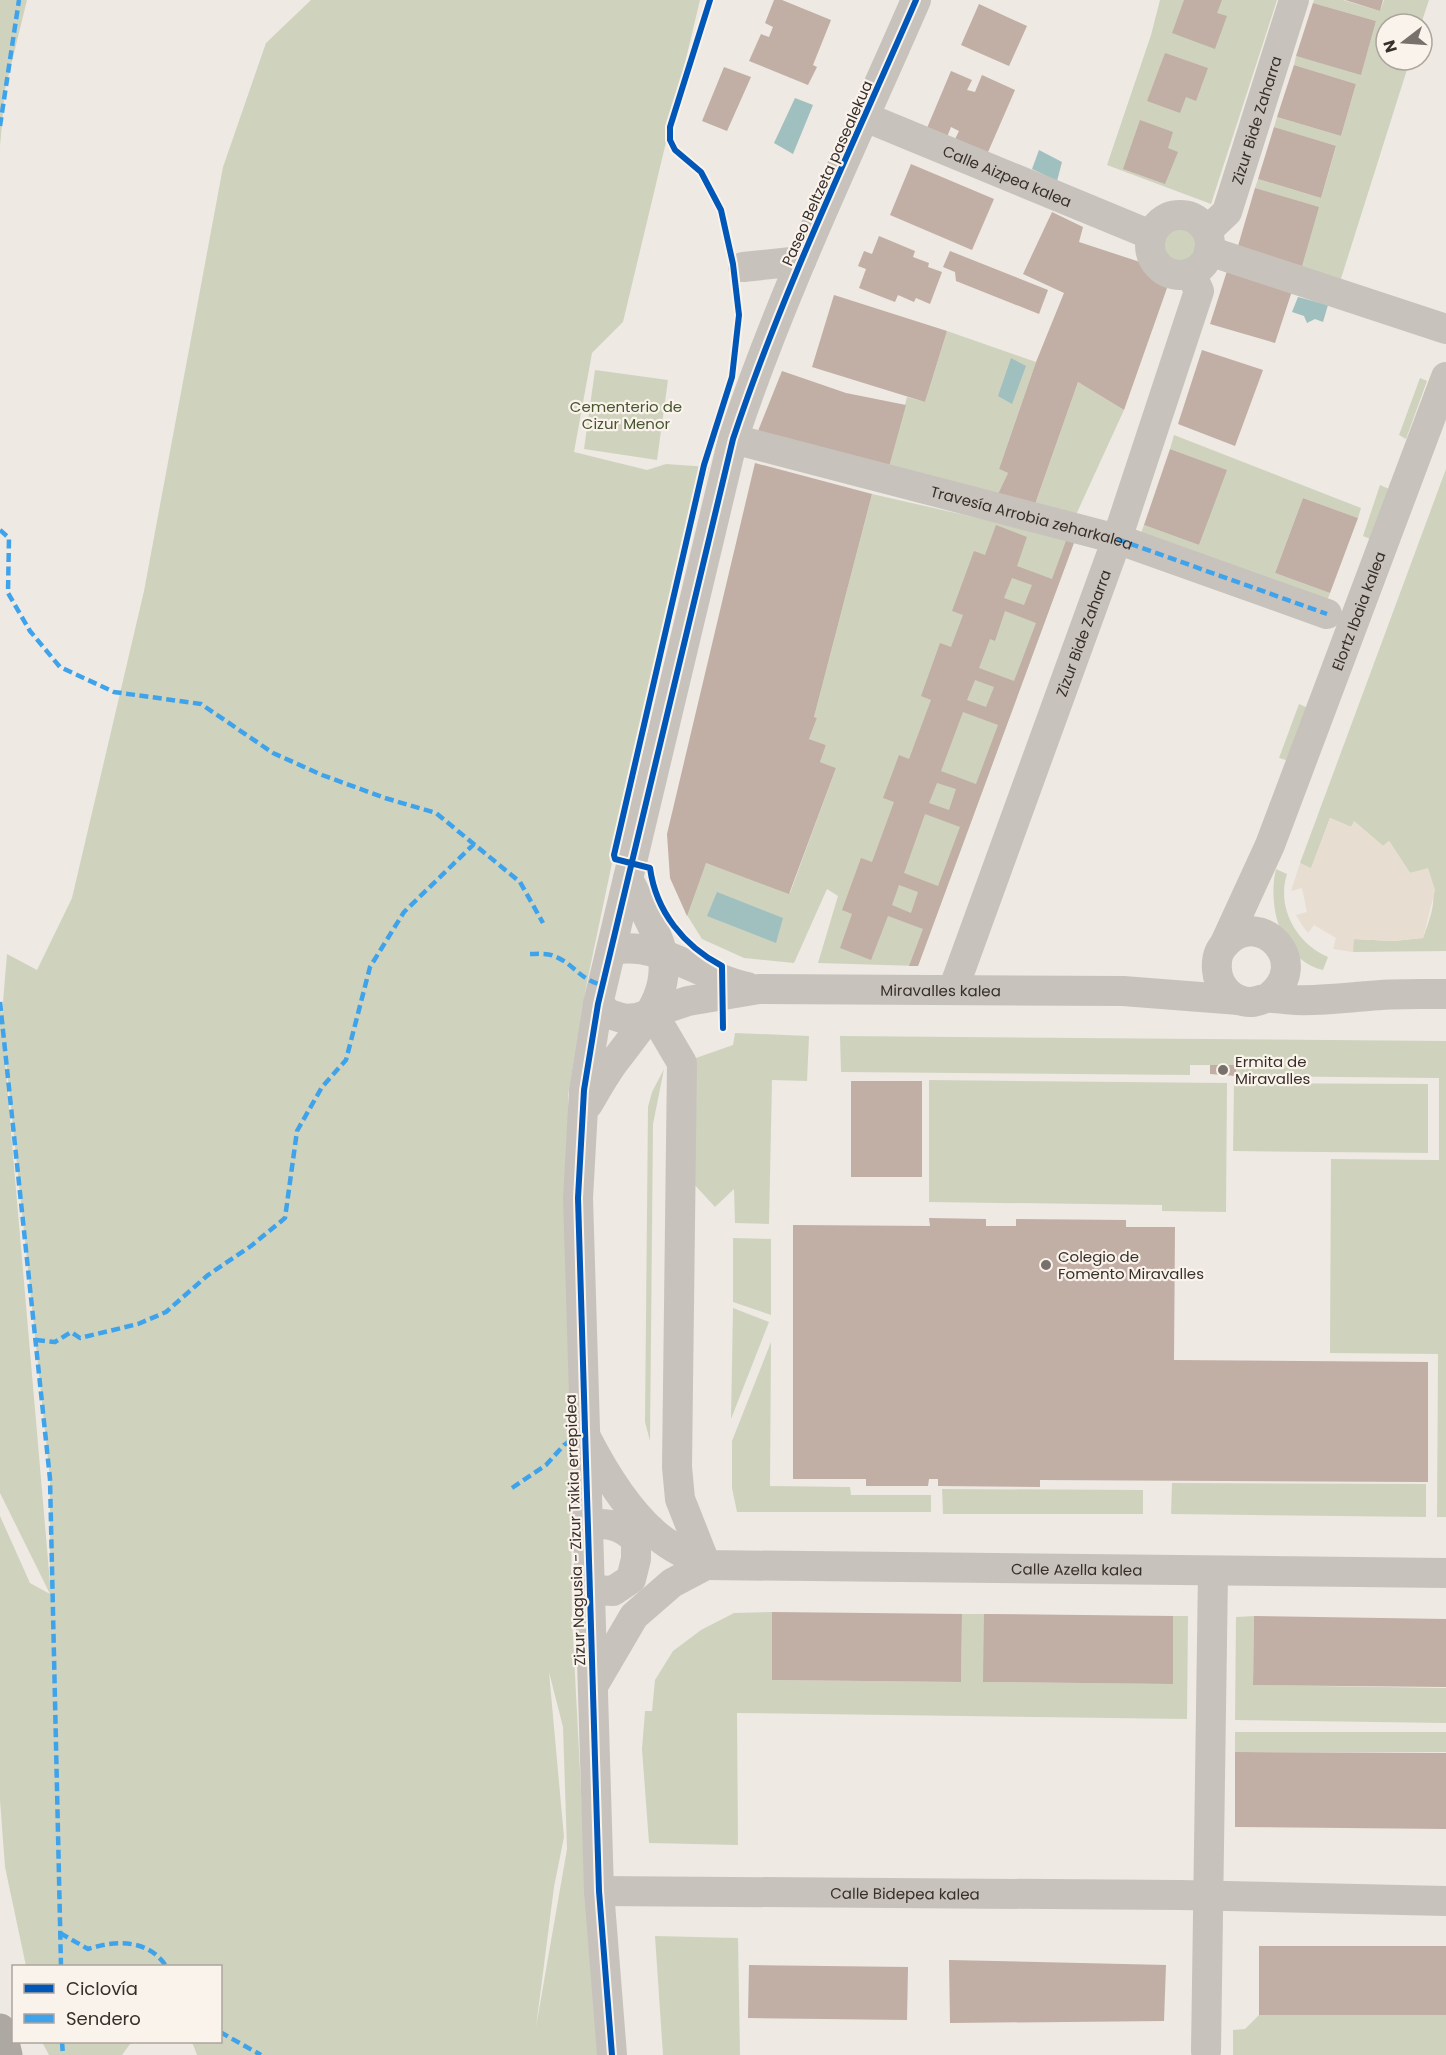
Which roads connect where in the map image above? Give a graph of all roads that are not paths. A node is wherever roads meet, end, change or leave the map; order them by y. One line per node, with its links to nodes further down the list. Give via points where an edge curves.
1 (916, 0): 3 (street, Paseo Beltzeta pasealekua)
2 (1294, 0): 5 (street, Zizur Bide Zaharra, via 1227,212)
3 (865, 117): 4 (street, Calle Aizpea kalea); 6 (street, Paseo Beltzeta pasealekua)
4 (1151, 235): 5 (street, via 1156,226 1173,215 1193,217); 5 (street, via 1151,255 1162,270 1181,276)
5 (1202, 252): 8 (street); 11 (street, Zizur Bide Zaharra, via 1199,291)
6 (801, 261): 7 (street); 10 (street, Paseo Beltzeta pasealekua)
7 (743, 267)
8 (1446, 329)
9 (1446, 377): 13 (street, Elortz Ibaia kalea)
10 (733, 439): 11 (street, Travesía Arrobia zeharkalea); 14 (street, Paseo Beltzeta pasealekua)
11 (1118, 539): 12 (street, Travesía Arrobia zeharkalea); 20 (street, Zizur Bide Zaharra)
12 (1327, 614)
13 (1270, 845): 16 (street, Elortz Ibaia kalea); 17 (street, Elortz Ibaia kalea, via 1263,900)
14 (628, 879): 15 (street, Paseo Beltzeta pasealekua); 18 (street)
15 (612, 950): 18 (street, Miravalles kalea, via 629,946); 26 (street)
16 (1221, 950): 17 (street, via 1234,936 1256,932); 21 (street, Miravalles kalea, via 1192,976); 25 (street, via 1217,976 1222,987)
17 (1281, 950): 23 (street, via 1310,980); 24 (street, via 1284,981)
18 (662, 954): 19 (street, Miravalles kalea, via 710,977); 27 (street, via 662,992)
19 (759, 989): 20 (street, Miravalles kalea); 27 (street, Miravalles kalea, via 688,1001)
20 (953, 990): 21 (street, Miravalles kalea)
21 (1123, 992): 25 (street, Miravalles kalea)
22 (1446, 994): 23 (street)
23 (1369, 996): 24 (street, via 1319,1000)
24 (1269, 997): 25 (street)
25 (1239, 1000)
26 (598, 1004): 27 (street, Miravalles kalea, via 609,1014 626,1018); 28 (street, Zizur Nagusia - Zizur Txikia errepidea)
27 (652, 1012): 28 (street); 33 (street, via 682,1062 677,1467 680,1499)
28 (583, 1112): 29 (street, Zizur Nagusia - Zizur Txikia errepidea, via 578,1198)
29 (583, 1432): 30 (street, Zizur Nagusia - Zizur Txikia errepidea); 32 (street, Calle Azella kalea, via 618,1491)
30 (588, 1524): 31 (street, Calle Azella kalea); 37 (street, Zizur Nagusia - Zizur Txikia errepidea)
31 (620, 1527): 32 (street, Calle Azella kalea); 37 (street, via 636,1540 631,1579)
32 (654, 1534): 33 (street, Calle Azella kalea)
33 (706, 1565): 34 (street, Calle Azella kalea); 36 (street, Calle Azella kalea)
34 (1213, 1573): 35 (street, Calle Azella kalea); 40 (street)
35 (1446, 1573)
36 (672, 1583): 37 (street, Calle Azella kalea); 38 (street, Calle Azella kalea, via 634,1616)
37 (602, 1591): 38 (street, Zizur Nagusia - Zizur Txikia errepidea)
38 (593, 1686): 39 (street, Zizur Nagusia - Zizur Txikia errepidea)
39 (599, 1891): 40 (street, Calle Bidepea kalea); 45 (street, Zizur Nagusia - Zizur Txikia errepidea)
40 (1210, 1896): 41 (street, Calle Bidepea kalea); 43 (street)
41 (1446, 1901)
42 (0, 2030): 44 (highway)
43 (1206, 2050)
44 (6, 2055)
45 (612, 2055)

